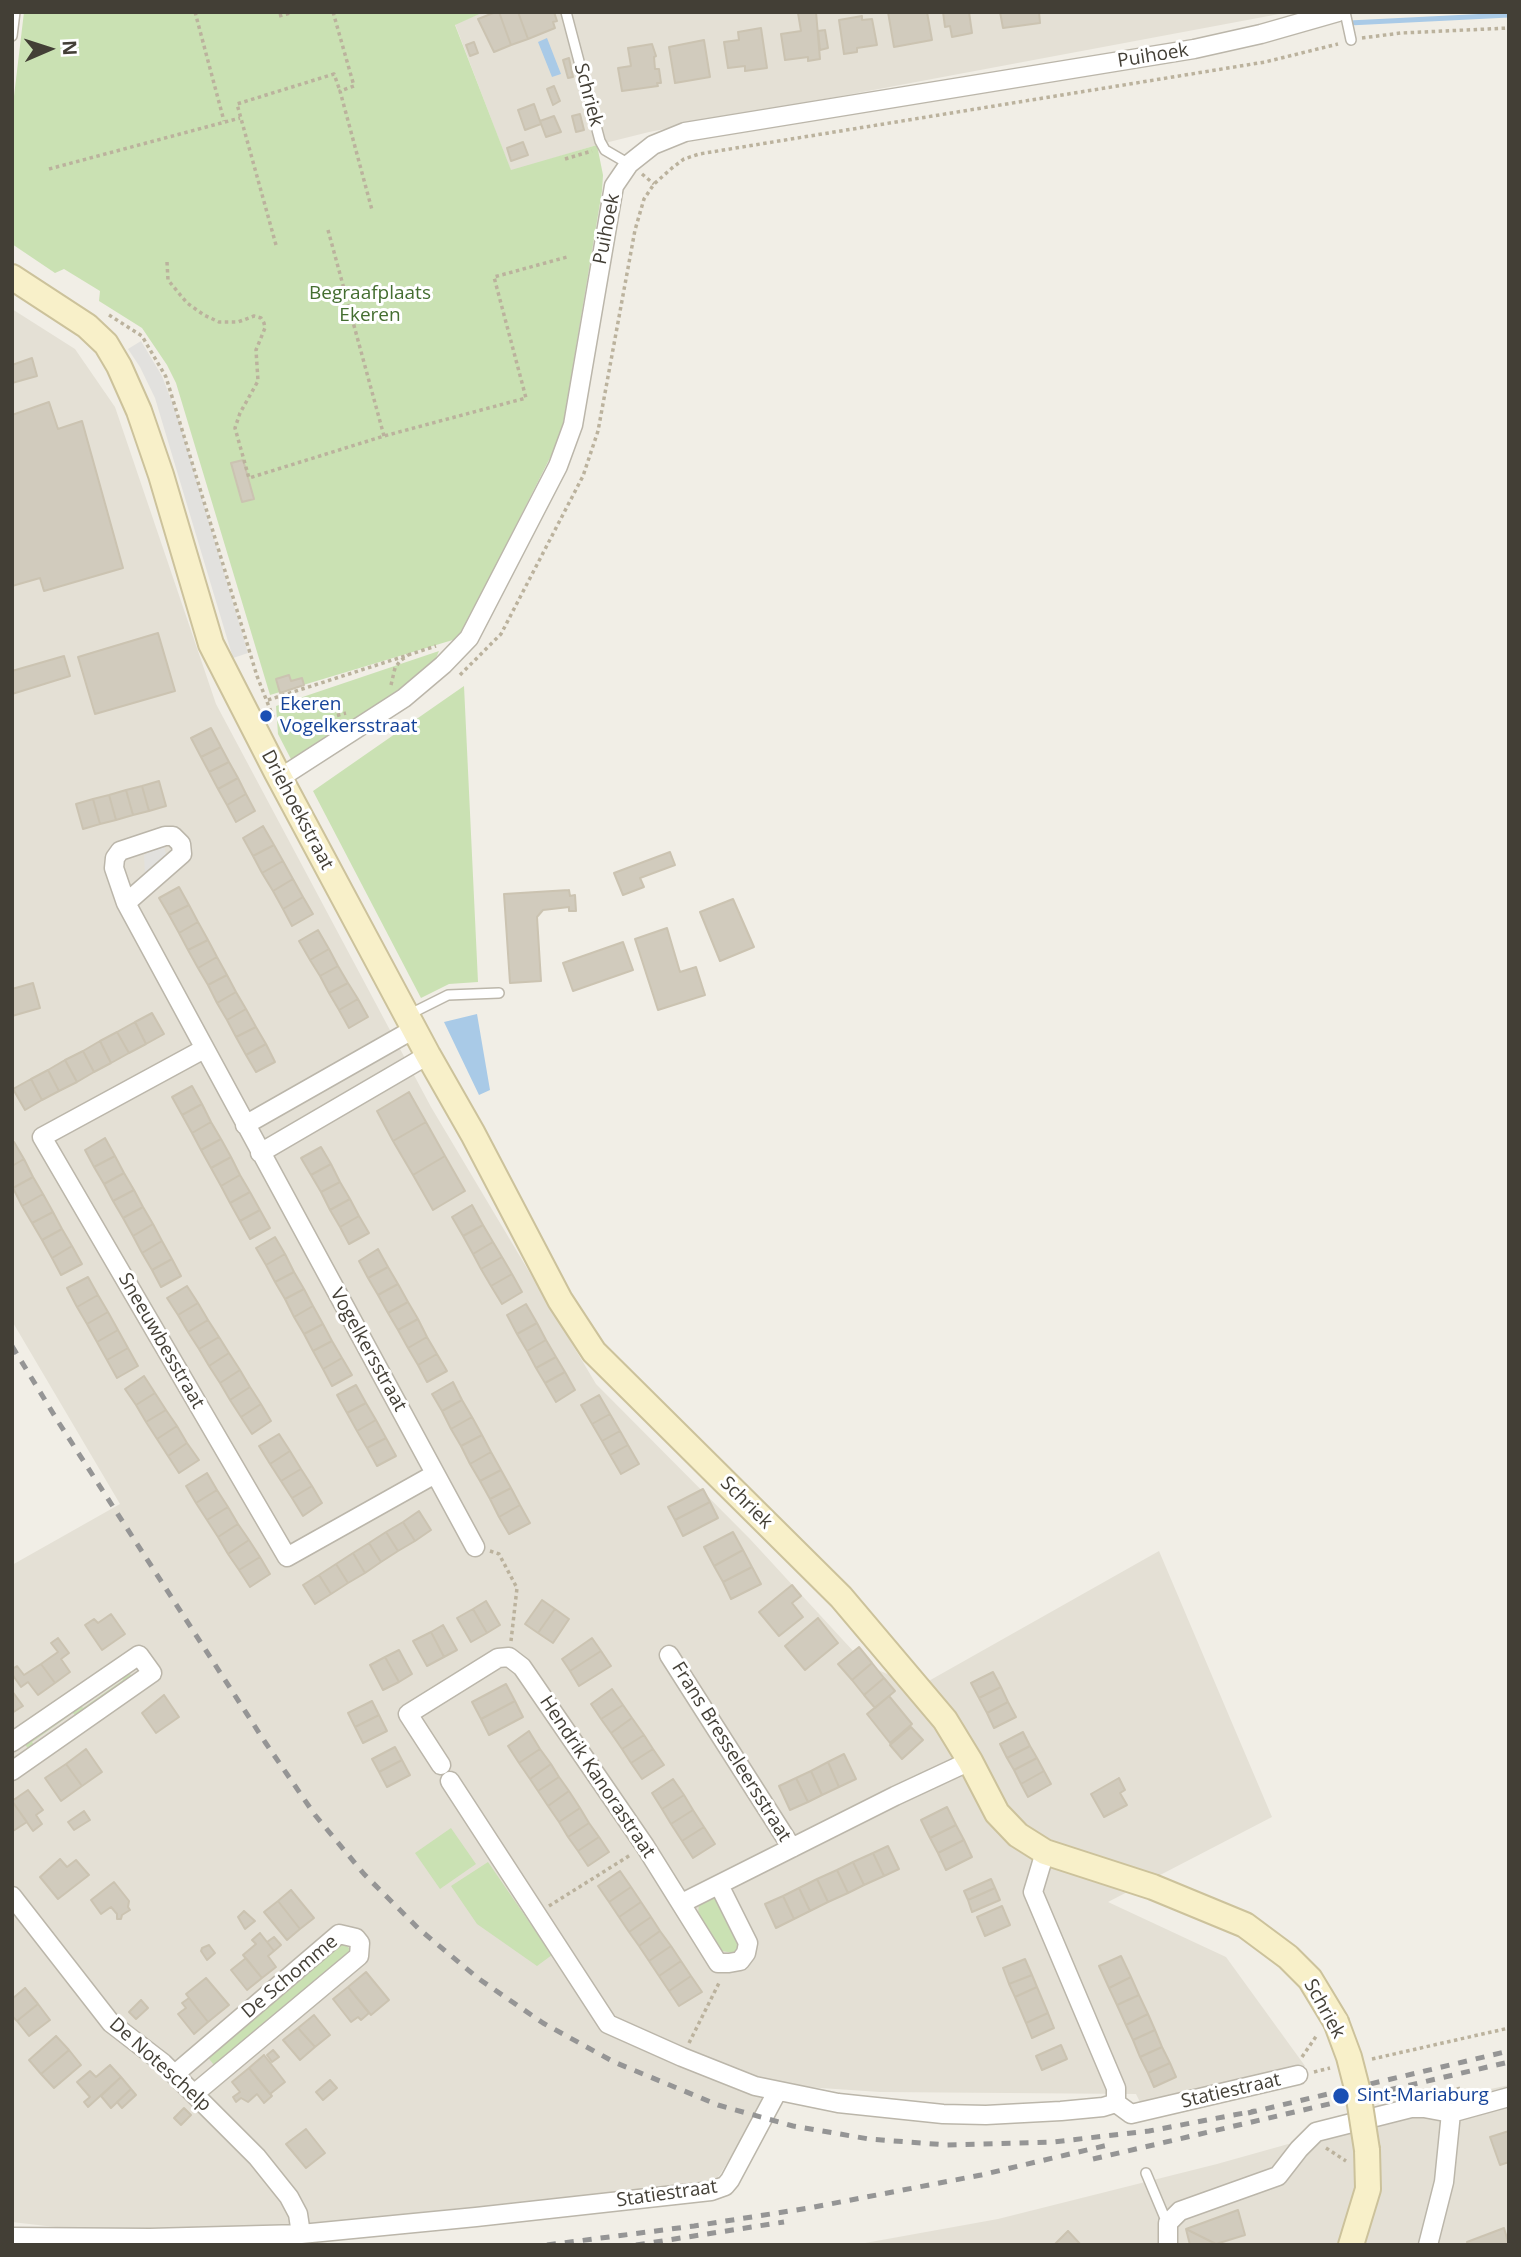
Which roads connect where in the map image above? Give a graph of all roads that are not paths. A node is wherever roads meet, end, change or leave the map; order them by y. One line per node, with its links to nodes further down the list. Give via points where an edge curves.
1 (15, 12): 5 (lane)
2 (566, 12): 7 (lane, Schriek, via 600,141 605,150)
3 (1338, 12): 7 (street, Puihoek, via 1195,49 685,132 653,145)
4 (1345, 12): 6 (lane)
5 (12, 36)
6 (1352, 40)
7 (629, 164): 9 (street, Puihoek, via 614,186 573,425 558,466 468,638 404,698)
8 (12, 277): 9 (street, Driehoekstraat, via 87,326 106,344 119,366 161,475 211,644)
9 (280, 778): 12 (street, Driehoekstraat)
10 (126, 903): 13 (street, Vogelkersstraat)
11 (499, 993): 12 (lane, via 448,995)
12 (411, 1022): 14 (street, Driehoekstraat); 15 (street)
13 (204, 1049): 15 (street, Vogelkersstraat); 18 (street, Sneeuwbesstraat, via 42,1137 286,1557)
14 (428, 1055): 16 (street, Driehoekstraat); 17 (street)
15 (245, 1125): 17 (street, Vogelkersstraat)
16 (473, 1135): 22 (street, Schriek, via 560,1300 594,1352 841,1597 919,1686)
17 (260, 1153): 18 (street, Vogelkersstraat)
18 (435, 1474): 19 (street, Vogelkersstraat)
19 (475, 1547)
20 (669, 1655): 24 (street, Frans Bresseleersstraat)
21 (12, 1742): 23 (street, via 139,1655 152,1673)
22 (970, 1761): 24 (street, Frans Bresseleersstraat); 25 (street, Schriek, via 997,1813 1018,1835)
23 (12, 1771)
24 (792, 1848): 26 (street, Frans Bresseleersstraat)
25 (1045, 1852): 34 (street, via 1033,1892 1116,2088); 41 (street, Schriek, bridge, via 1153,1887 1245,1925 1310,1979 1327,2028 1349,2057 1361,2103 1360,2157 1368,2189)
26 (719, 1885): 28 (street, Frans Bresseleersstraat); 28 (street, Hendrik Kanorastraat, via 748,1943 740,1961 718,1963)
27 (12, 1896): 30 (street, De Noteschelp, via 111,2023)
28 (681, 1903): 31 (street, Hendrik Kanorastraat, via 522,1667 509,1657 498,1658 408,1714 608,2024)
29 (1297, 2071): 34 (street, Statiestraat, via 1131,2114)
30 (175, 2074): 32 (street, De Noteschelp); 32 (street, De Schomme, via 339,1934 356,1938 359,1956)
31 (777, 2092): 34 (street, Statiestraat, via 953,2115 1061,2111); 38 (street, Statiestraat, via 730,2180 711,2191)
32 (194, 2094): 38 (street, De Noteschelp, via 257,2157 289,2197)
33 (1509, 2097): 35 (street)
34 (1116, 2103)
35 (1451, 2113): 37 (street, via 1411,2108 1316,2133 1278,2176); 42 (street, via 1444,2182)
36 (1146, 2173): 37 (lane)
37 (1174, 2218): 40 (street)
38 (301, 2234): 39 (street, Statiestraat)
39 (12, 2237)
40 (1168, 2245)
41 (1351, 2245)
42 (1428, 2245)

